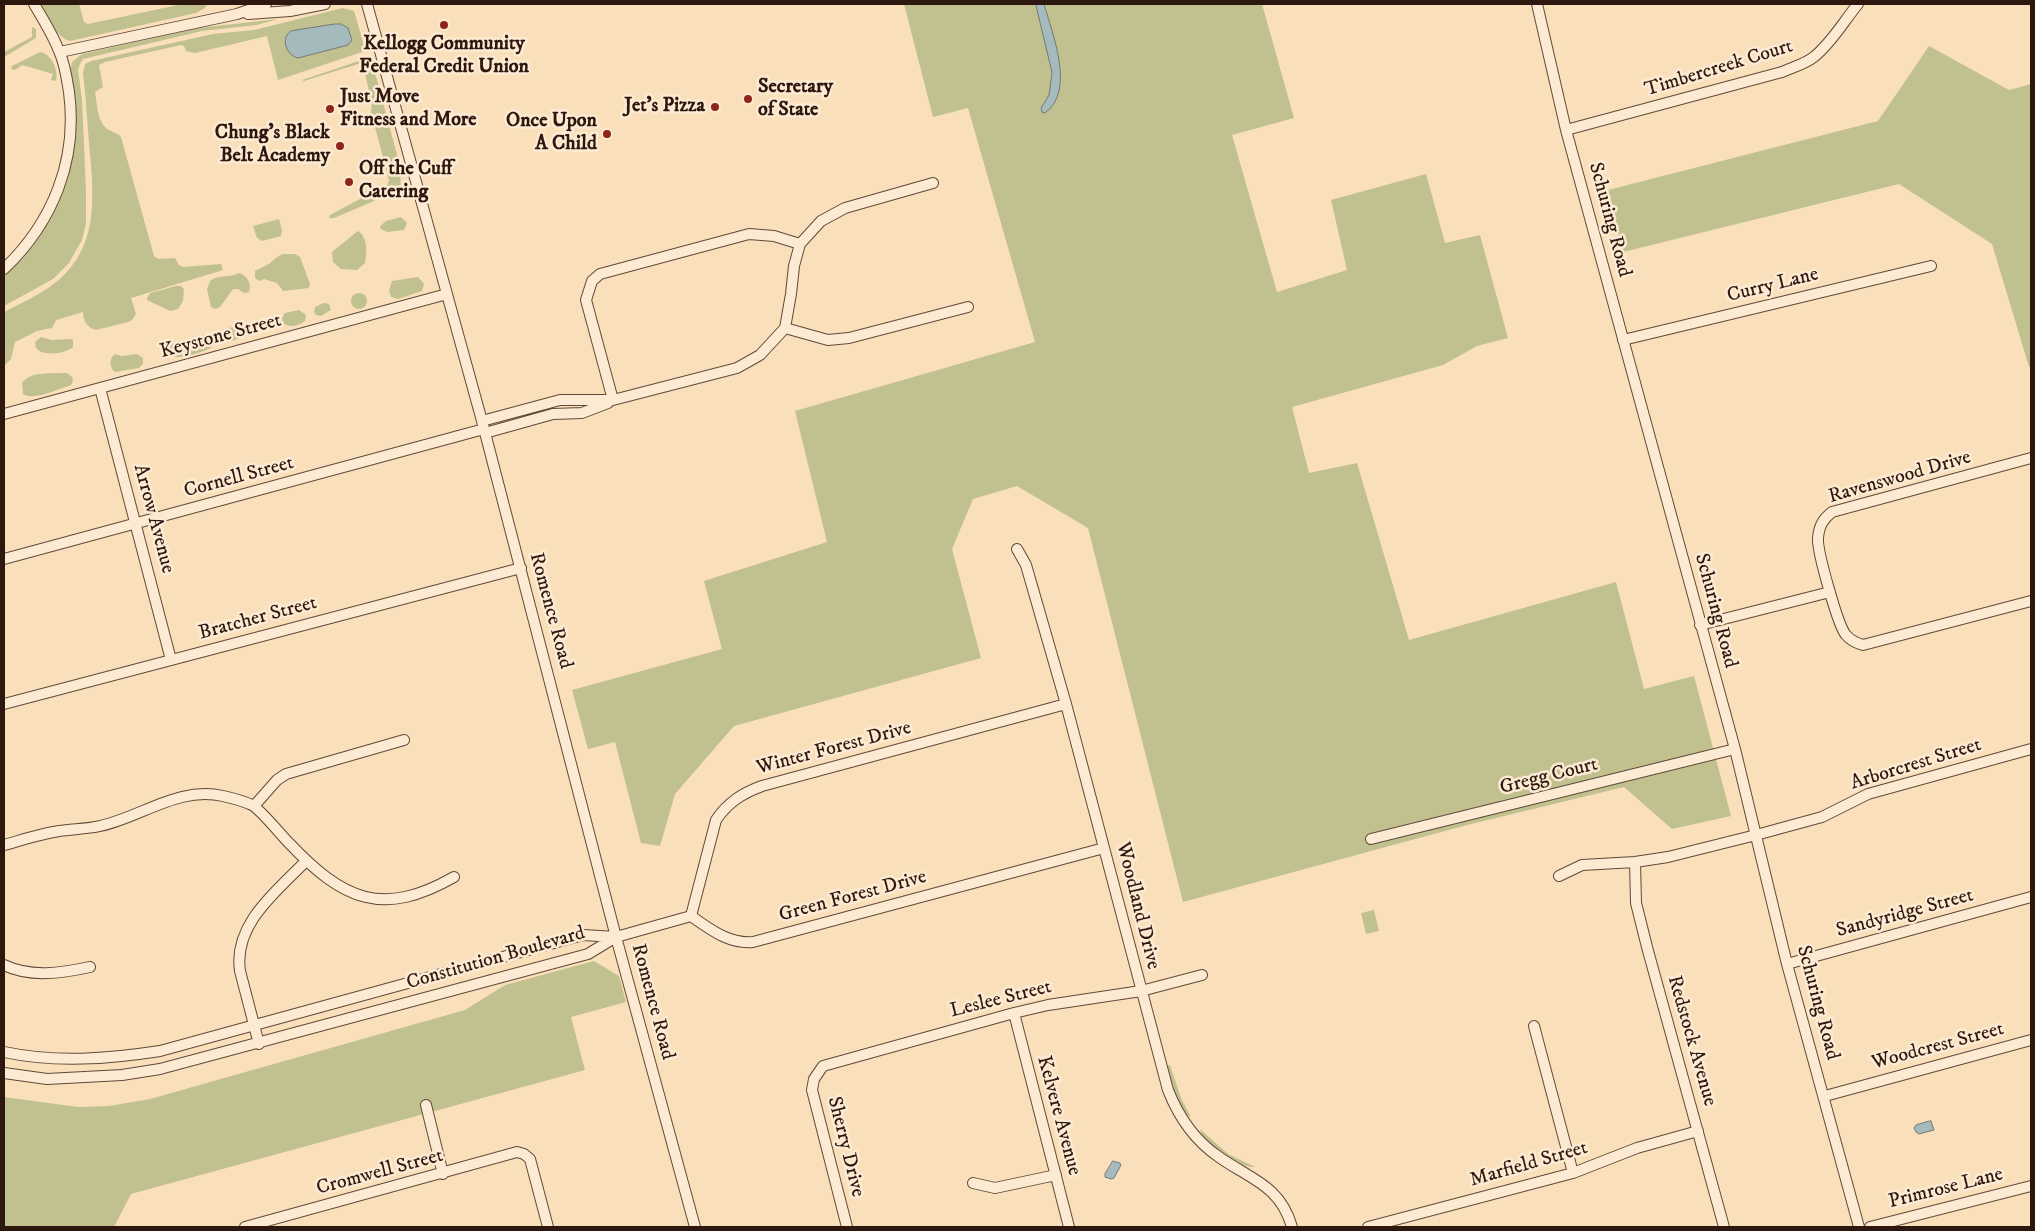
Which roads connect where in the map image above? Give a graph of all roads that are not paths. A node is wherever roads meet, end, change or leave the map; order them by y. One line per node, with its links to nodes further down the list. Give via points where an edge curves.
1 (34, 4): 8 (street)
2 (266, 4): 7 (street)
3 (325, 4): 7 (street, via 285,12)
4 (368, 4): 14 (street, Romence Road)
5 (1537, 4): 9 (street, Schuring Road)
6 (1858, 4): 9 (street, Timbercreek Court, via 1814,57 1782,72)
7 (237, 14): 8 (street)
8 (60, 52): 13 (street, via 68,85 71,122 60,184 41,225)
9 (1566, 130): 17 (street, Schuring Road)
10 (933, 183): 11 (street, via 845,208 821,221)
11 (800, 244): 16 (street); 19 (street, via 774,236 748,234 600,274 592,281 586,300)
12 (1931, 266): 17 (street, Curry Lane)
13 (4, 268)
14 (447, 294): 18 (street, Keystone Street); 21 (street, Romence Road)
15 (968, 307): 16 (street, via 849,338 828,340)
16 (785, 328): 19 (street, Cornell Street, via 760,355 737,368)
17 (1623, 340): 29 (street, Schuring Road)
18 (100, 388): 20 (street, Keystone Street); 23 (street, Arrow Avenue)
19 (613, 400): 21 (street, Cornell Street, via 560,400)
20 (4, 414)
21 (484, 428): 23 (street, Cornell Street); 26 (street, Romence Road)
22 (2031, 458): 27 (street, Ravenswood Drive, via 1832,512 1822,521 1818,537)
23 (137, 524): 25 (street, Cornell Street); 30 (street, Arrow Avenue)
24 (1017, 549): 32 (street, Woodland Drive, via 1026,565)
25 (4, 559)
26 (521, 568): 30 (street, Bratcher Street); 47 (street, Romence Road)
27 (1830, 592): 28 (street, Ravenswood Drive, via 1842,628 1850,639 1863,645); 29 (street)
28 (2031, 601)
29 (1700, 625): 34 (street, Schuring Road)
30 (171, 660): 31 (street, Bratcher Street)
31 (4, 704)
32 (1066, 704): 40 (street, Woodland Drive); 46 (street, Winter Forest Drive, via 744,793 716,820)
33 (404, 740): 36 (street, via 286,774 272,784)
34 (1735, 749): 37 (street, Schuring Road); 38 (street, Gregg Court)
35 (2031, 749): 37 (street, Arborcrest Street, via 1868,794 1822,817)
36 (254, 806): 39 (street, via 222,796 194,794 100,826); 41 (street)
37 (1756, 836): 42 (street, Arborcrest Street); 48 (street, Schuring Road)
38 (1371, 839)
39 (4, 845)
40 (1104, 848): 46 (street, Green Forest Drive, via 753,942 738,942 717,934); 52 (street, Woodland Drive)
41 (306, 861): 44 (street, via 337,886 387,900 413,896); 54 (street, via 253,918 241,941 238,959)
42 (1635, 862): 43 (street, Arborcrest Street, via 1582,865); 63 (street, Redstock Avenue, via 1636,903)
43 (1559, 876)
44 (454, 877)
45 (2031, 897): 48 (street, Sandyridge Street)
46 (691, 916): 47 (street)
47 (616, 937): 54 (street, Constitution Boulevard, via 583,935); 57 (street, Constitution Boulevard, via 588,954); 71 (street, Romence Road)
48 (1788, 964): 61 (street, Schuring Road)
49 (4, 965): 50 (street, via 37,973 61,973)
50 (90, 967)
51 (1202, 975): 52 (street, Leslee Street)
52 (1141, 991): 53 (street, Leslee Street); 74 (street, Woodland Drive, via 1161,1071 1174,1107 1205,1146 1252,1176 1275,1196 1284,1207)
53 (1014, 1013): 60 (street, Leslee Street, via 835,1062 823,1066); 66 (street, Kelvere Avenue)
54 (254, 1024): 57 (street); 58 (street, Constitution Boulevard, via 160,1051 112,1058 55,1059)
55 (1534, 1026): 64 (street)
56 (2031, 1040): 61 (street, Woodcrest Street)
57 (259, 1044): 59 (street, Constitution Boulevard, via 160,1070 122,1075 48,1079)
58 (4, 1052)
59 (4, 1073)
60 (816, 1076): 72 (street, Sherry Drive, via 812,1084 814,1101)
61 (1825, 1096): 77 (street, Schuring Road)
62 (426, 1105): 65 (street)
63 (1698, 1131): 64 (street, Marfield Street, via 1637,1148); 76 (street, Redstock Avenue)
64 (1573, 1173): 75 (street, Marfield Street)
65 (443, 1174): 69 (street, Cromwell Street); 70 (street, Cromwell Street, via 517,1152 524,1154 530,1159)
66 (1056, 1175): 67 (street, via 995,1188); 73 (street, Kelvere Avenue)
67 (973, 1183)
68 (2031, 1186): 78 (street, Primrose Lane)
69 (246, 1227)
70 (548, 1227)
71 (695, 1227)
72 (847, 1227)
73 (1070, 1227)
74 (1292, 1227)
75 (1368, 1227)
76 (1724, 1227)
77 (1859, 1227)
78 (1870, 1227)

